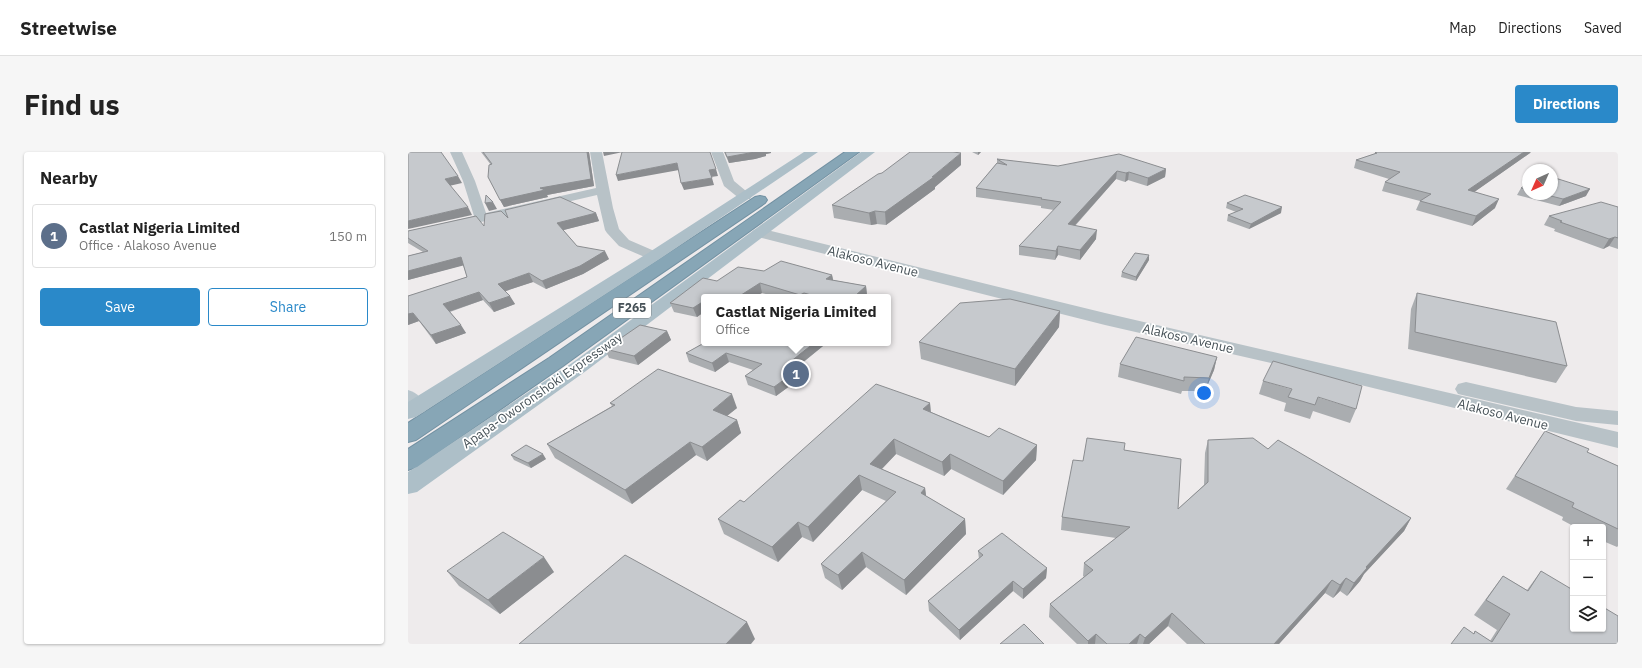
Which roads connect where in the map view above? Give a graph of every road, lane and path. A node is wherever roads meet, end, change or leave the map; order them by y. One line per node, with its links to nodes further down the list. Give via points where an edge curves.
1 (456, 152): 10 (street)
2 (596, 152): 8 (street)
3 (717, 152): 9 (street, via 728,183)
4 (812, 152): 9 (main road)
5 (831, 152): 18 (highway, F265)
6 (853, 152): 14 (highway, Apapa-Oworonshoki Expressway / F265)
7 (869, 152): 11 (main road, Apapa-Oworonshoki Expressway)
8 (603, 190): 10 (street); 13 (street, via 612,230 632,248)
9 (745, 196): 13 (main road)
10 (481, 218): 12 (street)
11 (763, 229): 15 (main road, Apapa-Oworonshoki Expressway); 17 (street, Alakoso Avenue, via 1190,323 1341,361 1576,414); 19 (street, Alakoso Avenue, via 1105,319)
12 (408, 235)
13 (654, 256): 16 (main road)
14 (556, 362): 15 (highway); 20 (highway, Apapa-Oworonshoki Expressway / F265)
15 (579, 367): 21 (main road, Apapa-Oworonshoki Expressway)
16 (411, 405)
17 (1618, 418)
18 (408, 434)
19 (1618, 440)
20 (408, 460)
21 (408, 485)

